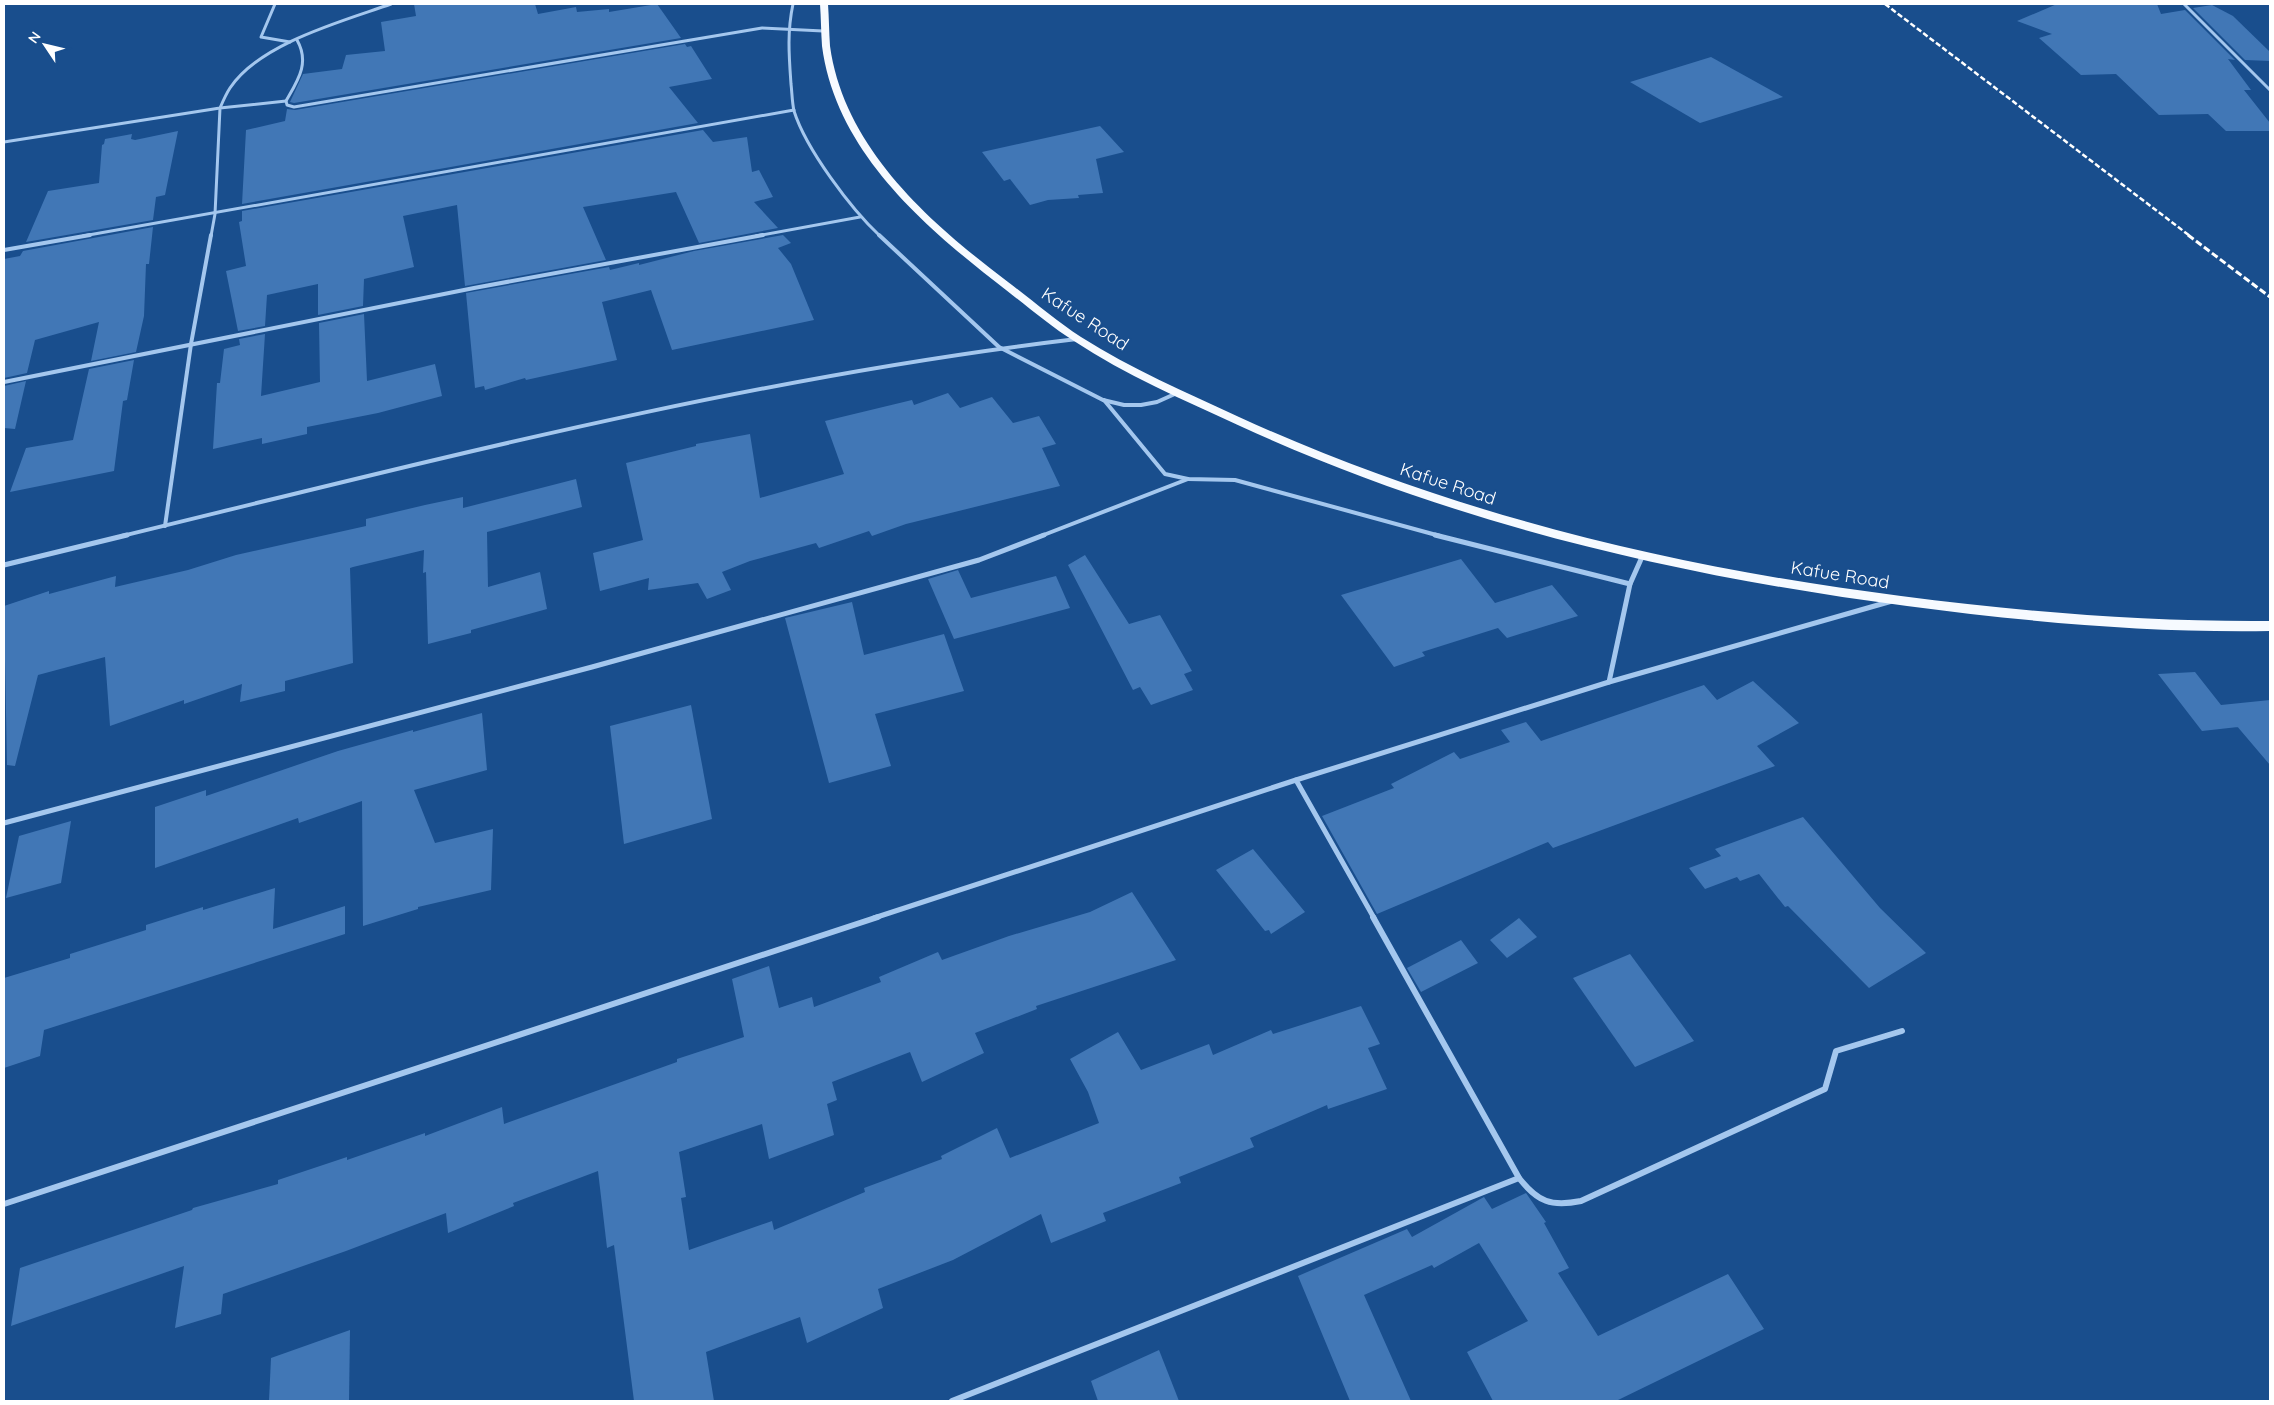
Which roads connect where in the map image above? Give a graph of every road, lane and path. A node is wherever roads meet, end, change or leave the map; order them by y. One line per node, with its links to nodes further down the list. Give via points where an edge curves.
1 (275, 4): 9 (street, via 261,37)
2 (391, 4): 8 (street)
3 (792, 4): 6 (street)
4 (824, 4): 7 (highway, Kafue Road)
5 (2184, 4): 10 (street)
6 (788, 29): 7 (street); 11 (street, via 762,28 302,107 288,105); 13 (street)
7 (823, 31): 18 (highway, Kafue Road, via 831,74 840,99 859,135 902,195 944,237)
8 (297, 40): 9 (street); 11 (street, via 303,48 305,62)
9 (290, 42): 12 (street, via 243,74 224,96)
10 (2270, 90)
11 (286, 101): 12 (street)
12 (220, 108): 14 (street); 15 (street)
13 (794, 110): 15 (street); 16 (street, via 811,147)
14 (4, 142)
15 (215, 214): 17 (street); 19 (street)
16 (860, 217): 19 (street); 20 (street)
17 (4, 250)
18 (1077, 339): 20 (street); 22 (highway, Kafue Road)
19 (191, 344): 21 (street); 25 (street)
20 (999, 347): 23 (street); 25 (street, via 699,399 594,421)
21 (4, 382)
22 (1178, 392): 23 (street, via 1141,405); 26 (highway, Kafue Road, via 1284,442 1409,491 1476,513)
23 (1103, 400): 24 (street, via 1165,474)
24 (1188, 479): 28 (street, via 1235,480); 33 (street, via 979,560 592,667)
25 (164, 526): 27 (street)
26 (1642, 557): 28 (street); 29 (highway, Kafue Road, via 1792,586)
27 (4, 565)
28 (1630, 584): 31 (street)
29 (1894, 601): 30 (highway, Kafue Road, via 2102,622); 31 (street)
30 (2270, 626)
31 (1609, 682): 32 (street)
32 (1296, 780): 35 (street); 36 (street)
33 (4, 823)
34 (1902, 1031): 35 (street, via 1836,1051 1825,1089 1581,1201 1564,1205 1547,1203 1530,1193)
35 (1519, 1178): 37 (street)
36 (4, 1204)
37 (952, 1401)

